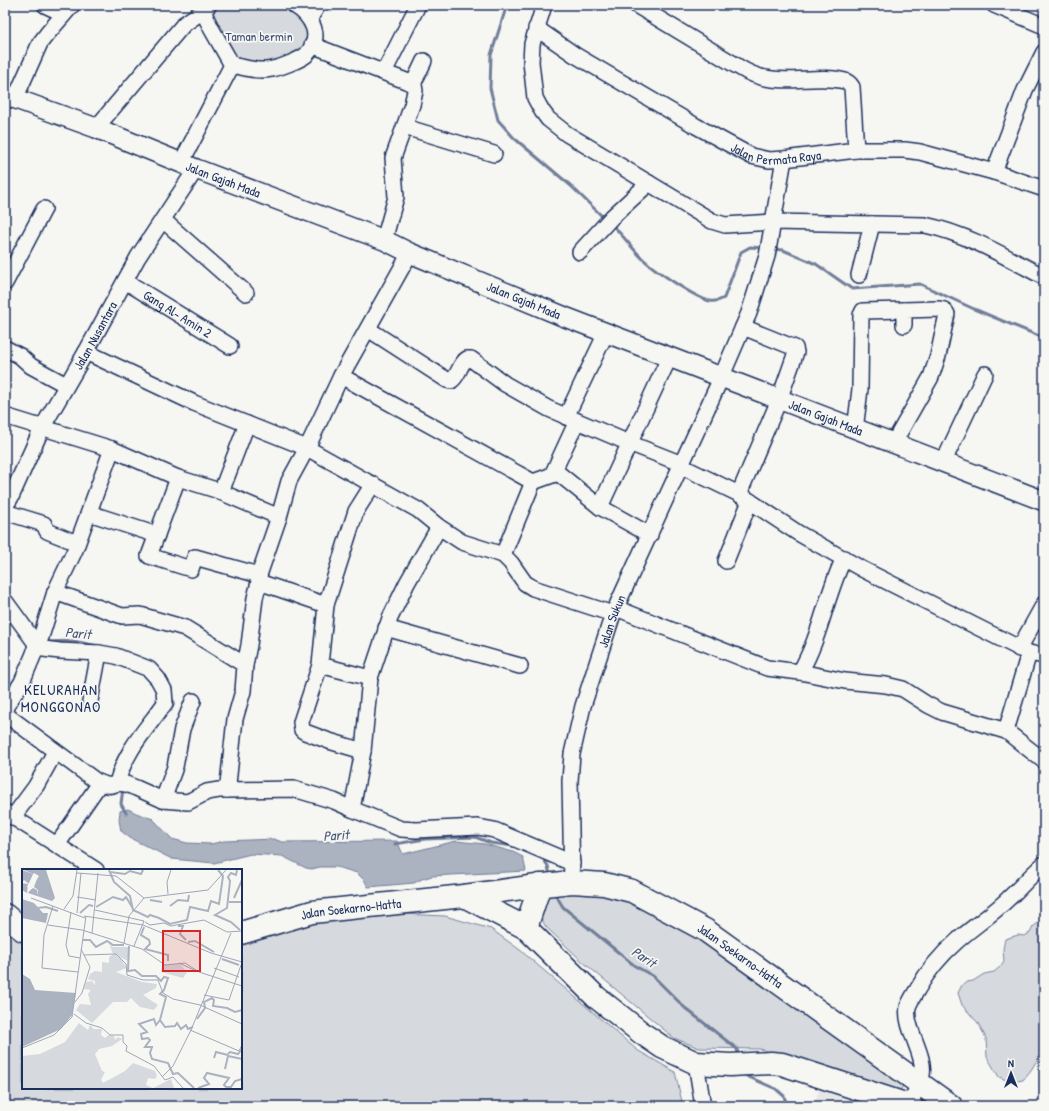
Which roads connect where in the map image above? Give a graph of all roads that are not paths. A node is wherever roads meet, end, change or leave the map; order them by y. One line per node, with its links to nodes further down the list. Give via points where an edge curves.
1 (45, 5): 9 (street)
2 (294, 5): 10 (street)
3 (318, 5): 10 (street)
4 (418, 5): 17 (street)
5 (544, 5): 12 (street)
6 (636, 5): 22 (street, via 761,78 837,79 848,82 852,87)
7 (994, 5): 11 (street)
8 (206, 8): 16 (street, via 214,34); 21 (street, via 184,24)
9 (68, 10): 19 (street, via 40,43)
10 (310, 18): 13 (street, via 316,34)
11 (1044, 26)
12 (536, 28): 24 (street, Jalan Permata Raya, via 575,55 744,152 760,158); 27 (street, via 532,44 532,83 535,98 542,111 567,134)
13 (312, 45): 16 (street, via 305,56 272,69 253,70); 17 (street)
14 (1044, 52): 26 (street, via 1030,79)
15 (424, 61): 18 (street)
16 (232, 65): 25 (street, Jalan Nusantara)
17 (384, 72): 18 (street)
18 (413, 84): 20 (street, via 415,91)
19 (10, 97): 21 (main road, Jalan Gajah Mada)
20 (405, 127): 23 (street); 33 (street, via 393,158 396,197)
21 (96, 128): 25 (main road, Jalan Gajah Mada)
22 (856, 150): 24 (street, Jalan Permata Raya); 26 (street, Jalan Permata Raya, via 890,149 920,152)
23 (494, 154)
24 (784, 159): 31 (street, Jalan Sukun)
25 (188, 166): 30 (street, Jalan Nusantara); 33 (main road, Jalan Gajah Mada)
26 (994, 172): 28 (street, Jalan Permata Raya)
27 (649, 183): 31 (street, via 719,224); 34 (street)
28 (1044, 189)
29 (44, 209): 39 (street)
30 (163, 220): 38 (street, Jalan Nusantara); 40 (street)
31 (773, 222): 32 (street); 43 (street, Jalan Sukun, via 768,249)
32 (872, 224): 36 (street); 37 (street, via 926,225 949,230)
33 (384, 240): 35 (main road, Jalan Gajah Mada)
34 (580, 252)
35 (410, 253): 44 (street); 45 (main road, Jalan Gajah Mada)
36 (859, 275)
37 (1044, 277)
38 (125, 280): 46 (street, Gang Al- Amin 2); 48 (street, Jalan Nusantara)
39 (5, 283)
40 (246, 293)
41 (904, 310): 42 (street); 59 (street, via 863,311 861,315 860,389); 61 (street, via 938,309 944,310 947,314 931,377)
42 (904, 325)
43 (743, 327): 52 (street, Jalan Sukun); 54 (street, via 796,350)
44 (368, 329): 51 (street); 56 (street, via 447,380 454,379 463,361 471,359 505,384)
45 (606, 333): 49 (main road, Jalan Gajah Mada); 56 (street)
46 (230, 346)
47 (5, 348): 53 (street)
48 (86, 352): 53 (street, Jalan Nusantara); 57 (street, via 194,403)
49 (669, 358): 52 (main road, Jalan Gajah Mada); 60 (street)
50 (984, 374): 64 (street)
51 (341, 376): 62 (street); 68 (street)
52 (721, 378): 54 (main road, Jalan Gajah Mada); 65 (street, Jalan Sukun)
53 (66, 385): 58 (street, Jalan Nusantara)
54 (779, 400): 59 (main road, Jalan Gajah Mada); 71 (street)
55 (5, 416): 58 (street)
56 (572, 419): 60 (street); 66 (street)
57 (247, 424): 62 (street); 70 (street)
58 (42, 428): 63 (street); 73 (street, Jalan Nusantara)
59 (855, 430): 61 (main road, Jalan Gajah Mada)
60 (629, 443): 65 (street); 74 (street)
61 (893, 444): 64 (main road, Jalan Gajah Mada)
62 (307, 448): 69 (street); 77 (street, via 289,482)
63 (112, 449): 67 (street); 76 (street)
64 (942, 463): 72 (main road, Jalan Gajah Mada)
65 (682, 465): 71 (street); 80 (street, Jalan Sukun)
66 (552, 475): 68 (street); 74 (street, via 558,473)
67 (178, 478): 70 (street); 79 (street)
68 (533, 482): 82 (street)
69 (373, 484): 78 (street, via 418,510); 89 (street, via 356,511)
70 (221, 492): 77 (street)
71 (744, 498): 83 (street, via 798,533); 84 (street)
72 (1044, 501)
73 (5, 507)
74 (600, 507): 80 (street)
75 (5, 512): 81 (street, via 44,524 47,531)
76 (89, 513): 79 (street); 81 (street)
77 (279, 517): 85 (street)
78 (440, 527): 82 (street, via 462,542); 91 (street, via 407,583)
79 (157, 535): 85 (street, via 149,556 191,570 195,557)
80 (650, 535): 90 (street, Jalan Sukun)
81 (77, 543): 86 (street)
82 (503, 555): 90 (street, via 525,584)
83 (844, 558): 93 (street); 99 (street, via 810,656)
84 (726, 561)
85 (259, 579): 89 (street); 96 (street)
86 (55, 592): 92 (street); 96 (street, via 122,616 140,615 186,628)
87 (5, 600): 92 (street)
88 (1044, 604): 93 (street)
89 (326, 605): 97 (street)
90 (615, 611): 99 (street, via 767,668); 118 (street, Jalan Sukun, via 582,706 572,754)
91 (386, 628): 98 (street); 100 (street)
92 (38, 644): 94 (street, via 60,651); 103 (street, via 22,682)
93 (1024, 651): 95 (street); 105 (street)
94 (99, 653): 102 (street); 110 (street, via 116,656 149,669 164,690 165,703 133,744)
95 (1044, 656)
96 (245, 665): 111 (street, via 243,691 235,720)
97 (320, 665): 100 (street); 106 (street, via 302,722 302,730)
98 (520, 666)
99 (800, 672): 105 (street, via 903,689 942,712)
100 (370, 678): 106 (street)
101 (193, 700): 112 (street, via 182,728 175,767)
102 (90, 701)
103 (5, 708)
104 (5, 714): 107 (street)
105 (1006, 731): 108 (street)
106 (363, 751): 113 (street)
107 (55, 752): 109 (street); 114 (street, via 36,786)
108 (1044, 761)
109 (100, 783): 110 (street); 115 (street)
110 (117, 783): 112 (street, via 126,784)
111 (228, 790): 112 (street, via 207,792 188,802); 113 (street, via 294,789)
112 (162, 800)
113 (352, 809): 118 (street, via 401,829 494,830)
114 (9, 815): 115 (street)
115 (57, 845): 117 (street)
116 (1044, 864): 125 (street, via 1008,899 956,942 926,974 908,1007 910,1028 923,1070)
117 (94, 869)
118 (558, 880): 119 (highway, Jalan Soekarno-Hatta); 121 (highway); 125 (highway, Jalan Soekarno-Hatta, via 604,884 632,891 705,930)
119 (464, 896): 121 (highway); 123 (highway, Jalan Soekarno-Hatta, via 312,912)
120 (5, 915): 122 (highway)
121 (526, 928): 124 (highway, via 596,997 662,1047)
122 (22, 929)
123 (242, 933)
124 (696, 1063): 126 (street); 127 (highway, via 782,1064)
125 (920, 1082): 127 (street); 128 (highway, Jalan Soekarno-Hatta)
126 (703, 1106)
127 (909, 1106)
128 (951, 1106)

